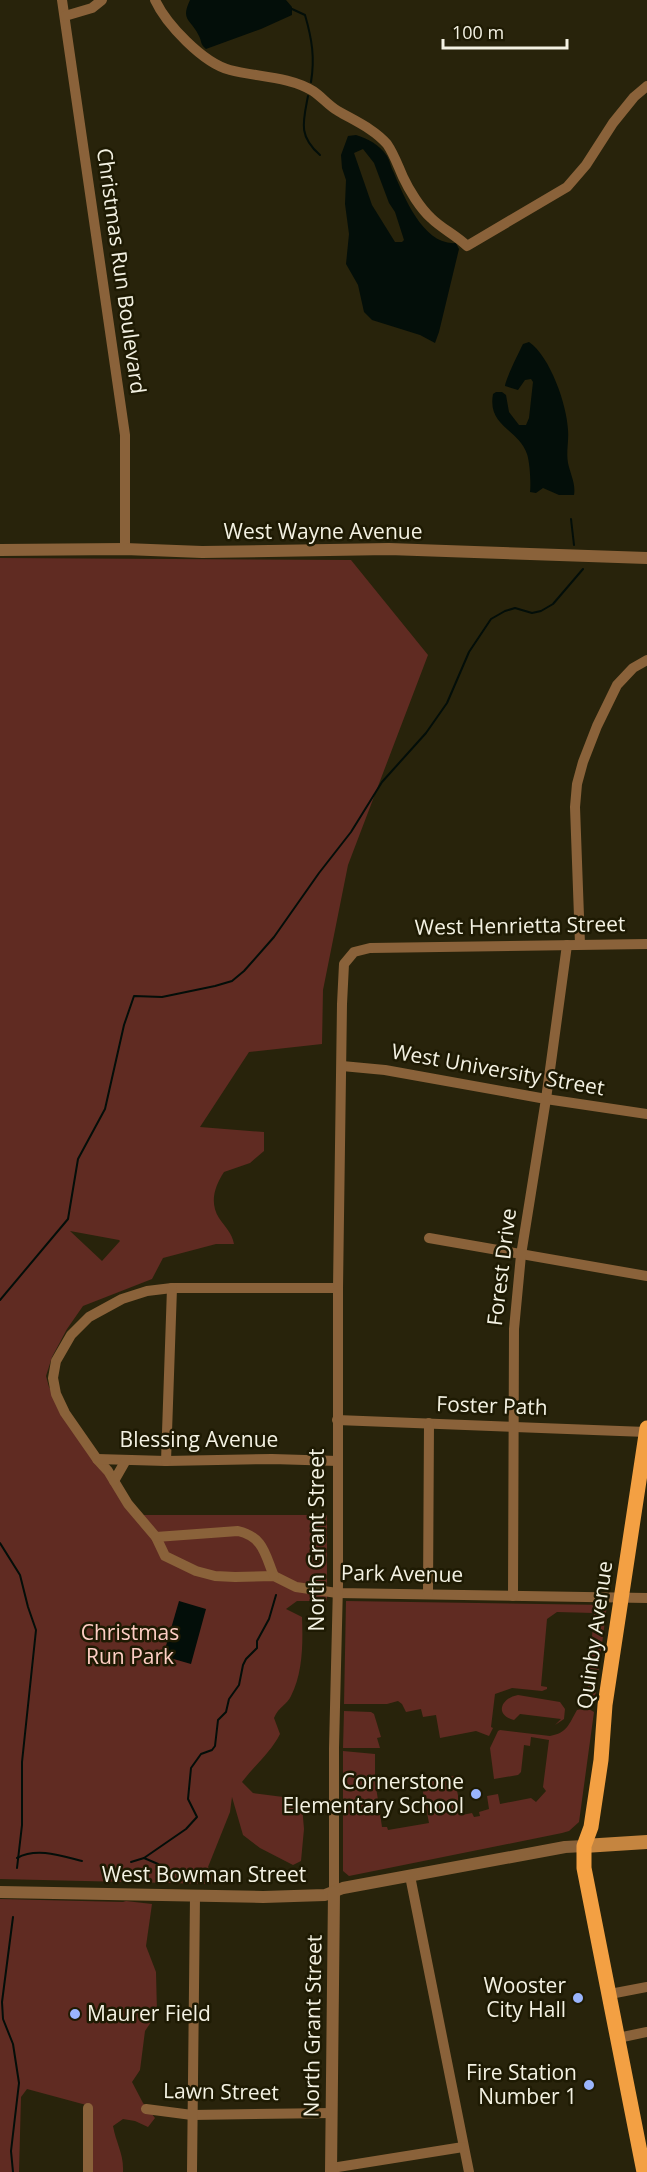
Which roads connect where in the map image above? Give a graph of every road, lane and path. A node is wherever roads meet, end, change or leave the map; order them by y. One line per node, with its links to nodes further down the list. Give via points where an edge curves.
1 (62, 0): 4 (street, Christmas Run Boulevard)
2 (102, 0): 4 (street, via 92,8)
3 (155, 0): 5 (street, via 160,12 215,64 305,87 387,144 430,218 467,246 567,187 633,97)
4 (65, 16): 6 (street, Christmas Run Boulevard, via 125,435)
5 (647, 86)
6 (125, 549): 7 (street, West Wayne Avenue); 8 (street, West Wayne Avenue, via 389,549)
7 (0, 550)
8 (647, 558)
9 (647, 660): 10 (street, via 633,668 617,686 583,762 575,807)
10 (580, 944): 11 (street, West Henrietta Street); 12 (street, West Henrietta Street)
11 (647, 944)
12 (567, 945): 13 (street, West Henrietta Street); 15 (street, Forest Drive)
13 (393, 948): 14 (street, North Grant Street, via 358,949 344,964)
14 (342, 1066): 15 (street, West University Street, via 385,1070); 21 (street, North Grant Street)
15 (546, 1100): 16 (street, West University Street); 18 (street, Forest Drive)
16 (647, 1114)
17 (429, 1238): 18 (street)
18 (521, 1255): 19 (street); 24 (street, Forest Drive, via 514,1329)
19 (647, 1276)
20 (172, 1288): 21 (street, Park Avenue); 26 (street, Park Avenue, via 122,1299 89,1317 71,1335 56,1361 56,1394); 28 (street)
21 (338, 1288): 22 (street, North Grant Street)
22 (337, 1420): 23 (street, Foster Path); 29 (street, North Grant Street)
23 (429, 1424): 24 (street, Foster Path); 34 (street)
24 (512, 1425): 25 (street, Foster Path); 35 (street, Forest Drive)
25 (646, 1437): 36 (main road, Quinby Avenue)
26 (97, 1459): 27 (street, Blessing Avenue); 30 (street, Park Avenue)
27 (126, 1460): 28 (street, Blessing Avenue); 30 (street)
28 (166, 1461): 29 (street, Blessing Avenue)
29 (338, 1461): 33 (street, North Grant Street)
30 (114, 1481): 31 (street, Park Avenue)
31 (156, 1537): 32 (street, Park Avenue, via 165,1556 196,1571 235,1577); 32 (street, via 249,1533 262,1545)
32 (274, 1576): 33 (street, Park Avenue, via 296,1587)
33 (337, 1593): 34 (street, Park Avenue); 42 (street, North Grant Street)
34 (428, 1594): 35 (street, Park Avenue)
35 (513, 1596): 36 (street, Park Avenue)
36 (621, 1596): 37 (street, Park Avenue); 39 (main road, Quinby Avenue, via 603,1715 601,1760 591,1827)
37 (647, 1598)
38 (647, 1842): 39 (main road)
39 (584, 1846): 40 (street, West Bowman Street); 45 (main road, Quinby Avenue, via 584,1868)
40 (410, 1876): 42 (street, West Bowman Street); 52 (street)
41 (10, 1892): 43 (street, West Bowman Street)
42 (334, 1892): 43 (street, West Bowman Street); 50 (street, North Grant Street)
43 (195, 1896): 51 (street)
44 (647, 1987): 45 (street)
45 (610, 1994): 47 (main road, Quinby Avenue)
46 (647, 2032): 47 (street)
47 (618, 2038): 57 (main road, Quinby Avenue)
48 (88, 2108): 54 (street)
49 (146, 2109): 51 (street, Lawn Street)
50 (332, 2113): 51 (street, Lawn Street); 53 (street, North Grant Street)
51 (192, 2115): 55 (street)
52 (463, 2147): 53 (street); 56 (street)
53 (332, 2170)
54 (88, 2172)
55 (192, 2172)
56 (469, 2172)
57 (644, 2172)

